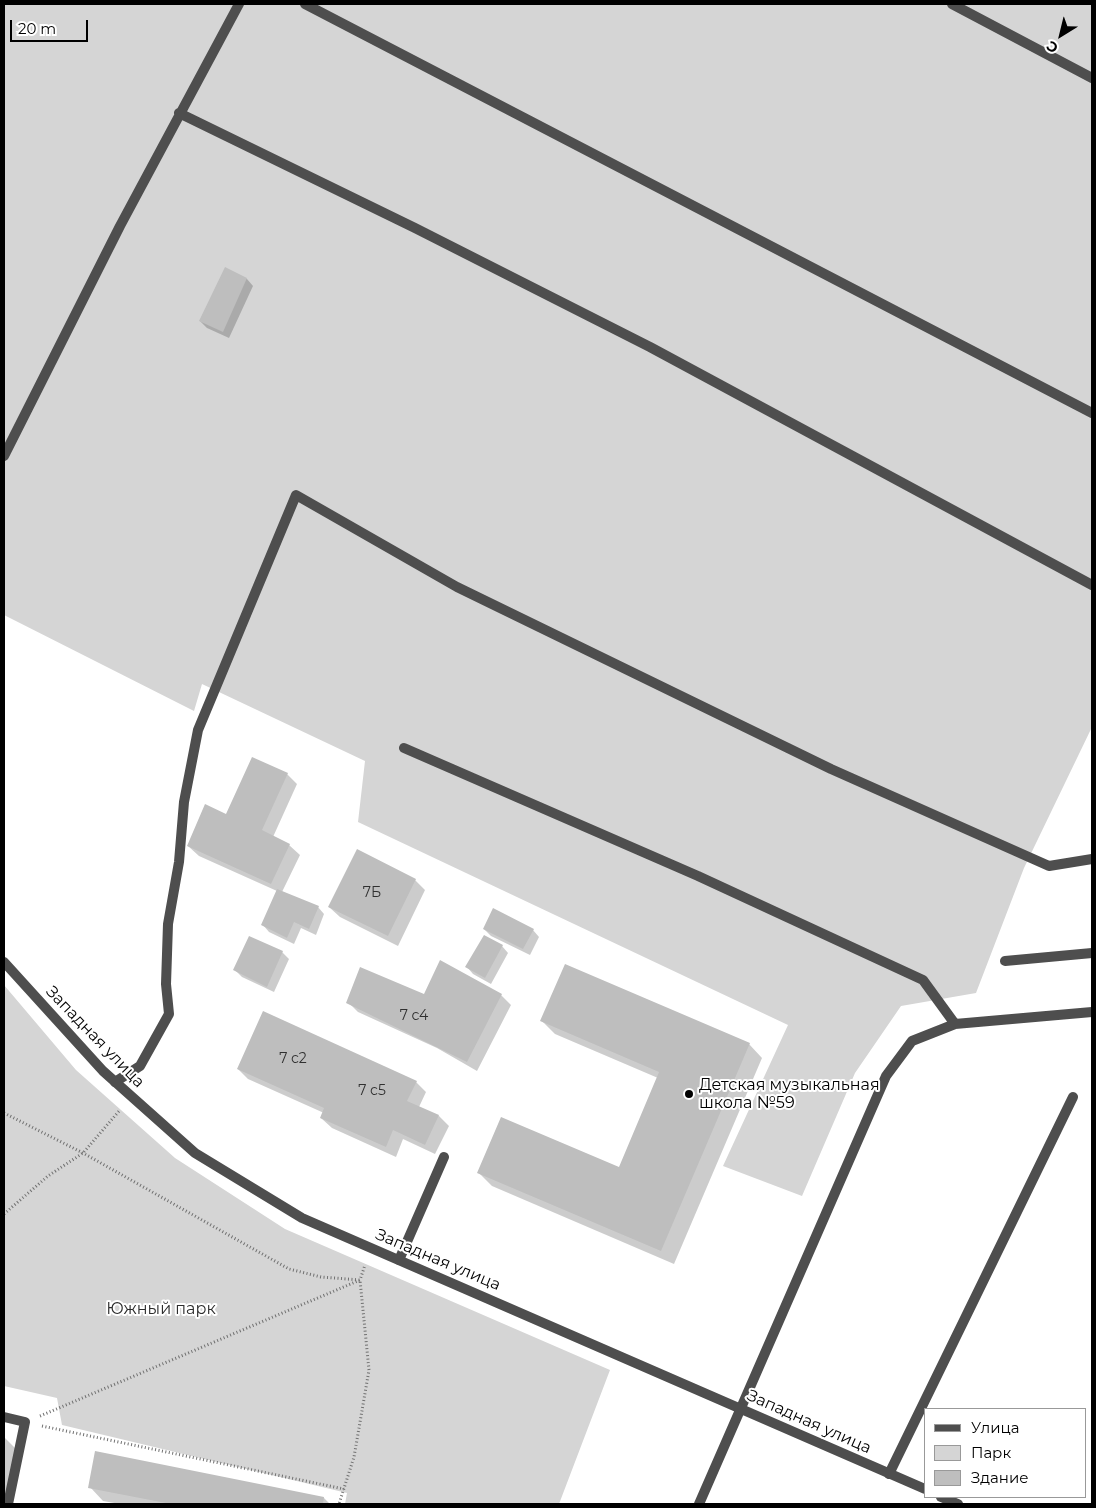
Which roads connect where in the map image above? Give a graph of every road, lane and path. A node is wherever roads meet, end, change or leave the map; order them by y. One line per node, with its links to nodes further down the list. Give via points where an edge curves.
1 (239, 4): 5 (street)
2 (305, 4): 6 (street)
3 (952, 4): 4 (street)
4 (1092, 78)
5 (179, 113): 7 (street); 8 (street, via 650,346)
6 (1092, 413)
7 (4, 456)
8 (1092, 585)
9 (404, 748): 15 (street, via 698,876 923,980)
10 (1092, 859): 16 (street, via 1048,866 831,769 457,587 296,495 198,730 184,802 179,862 168,924 166,984 169,1014 140,1066)
11 (1092, 953): 12 (street)
12 (1005, 961)
13 (4, 962): 16 (street, Западная улица)
14 (1092, 1012): 15 (street)
15 (955, 1024): 26 (street, via 912,1041 886,1076)
16 (115, 1082): 17 (street, Западная улица)
17 (131, 1095): 20 (path); 23 (street, Западная улица, via 196,1153 302,1218)
18 (1073, 1097): 29 (street)
19 (4, 1114): 20 (path)
20 (83, 1153): 22 (path, via 48,1176); 25 (path, via 289,1269 321,1277)
21 (444, 1157): 24 (street)
22 (4, 1214)
23 (372, 1248): 24 (street, Западная улица); 25 (path)
24 (399, 1260): 26 (street, Западная улица)
25 (360, 1280): 28 (path); 30 (path, via 369,1370 354,1457)
26 (740, 1408): 29 (street, Западная улица); 35 (street)
27 (4, 1417): 28 (street)
28 (25, 1422): 30 (path); 33 (street)
29 (889, 1474): 31 (street, Западная улица)
30 (344, 1489): 34 (path)
31 (924, 1490)
32 (943, 1498): 36 (street)
33 (8, 1504)
34 (338, 1504)
35 (699, 1504)
36 (958, 1504)

